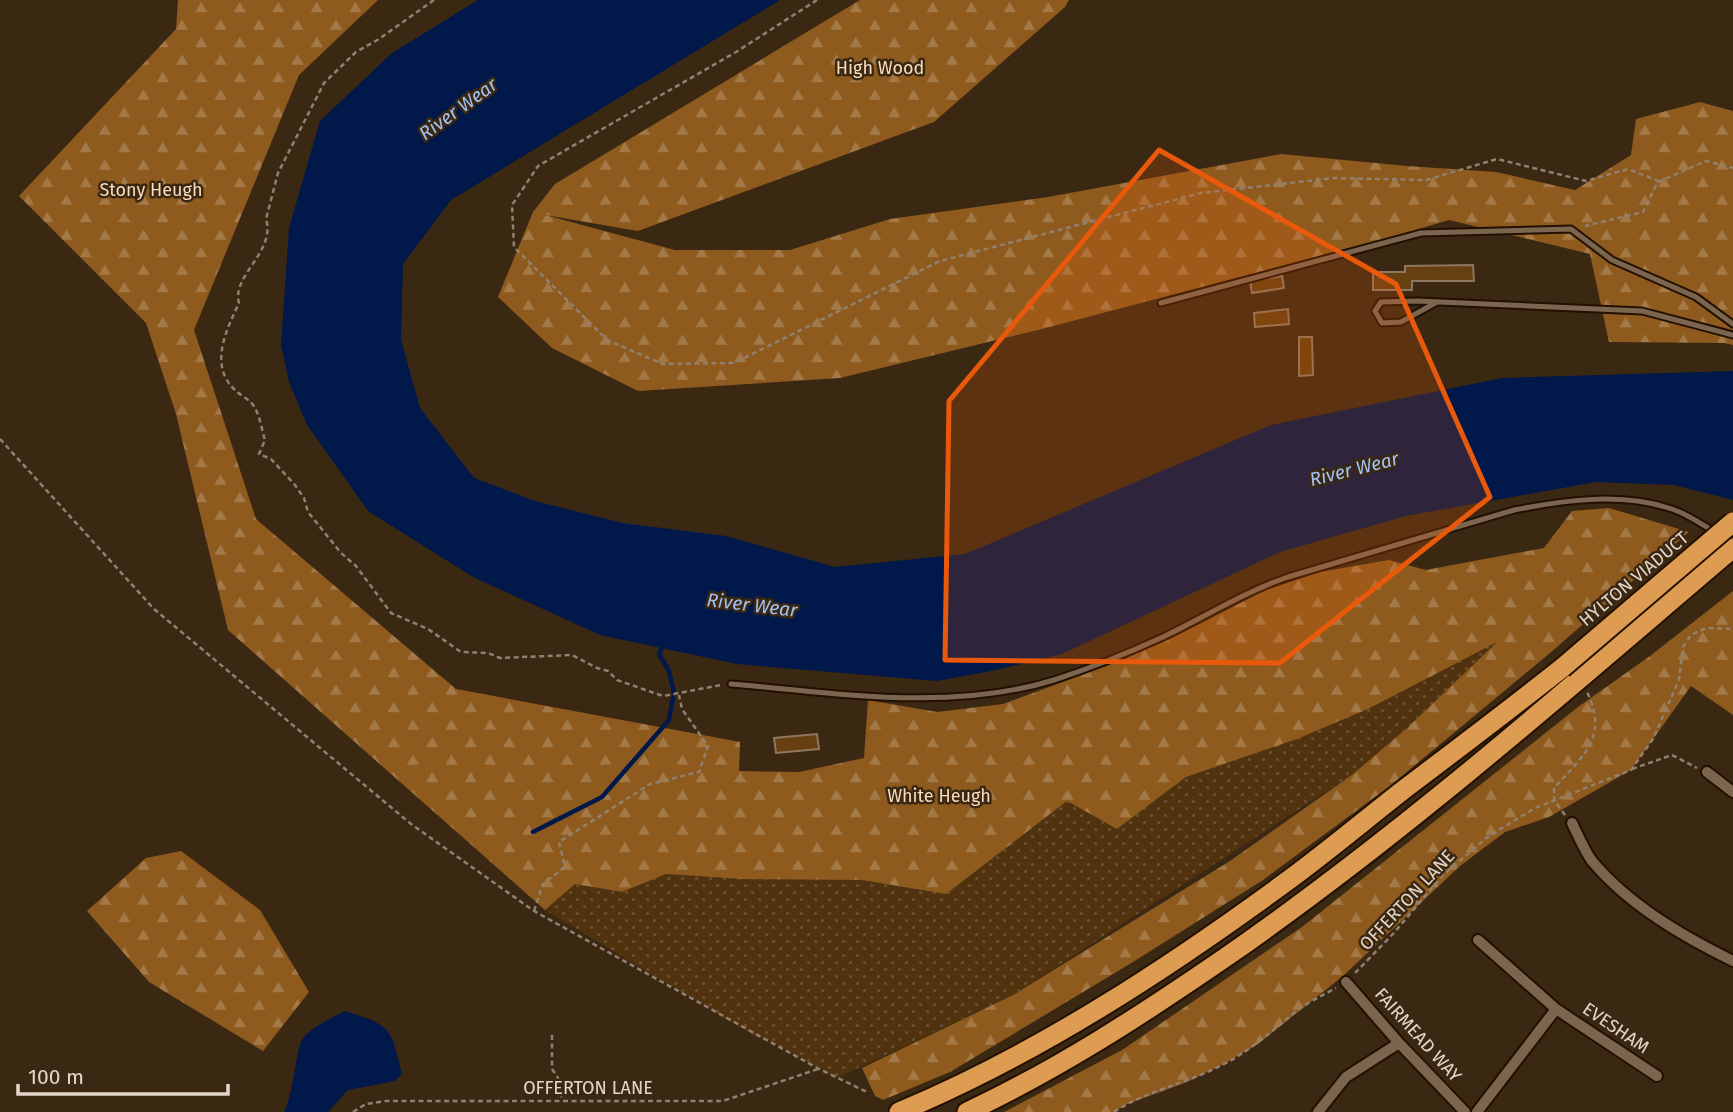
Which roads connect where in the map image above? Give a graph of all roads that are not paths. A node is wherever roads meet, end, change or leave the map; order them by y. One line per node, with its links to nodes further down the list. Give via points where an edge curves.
1 (1437, 302): 1 (lane, via 1381,302 1375,311 1382,323 1401,322); 4 (lane, via 1642,311)
2 (1161, 303): 3 (lane, via 1421,233 1571,229 1612,260 1696,297)
3 (1733, 324)
4 (1733, 335)
5 (1730, 536): 6 (highway, HYLTON VIADUCT, bridge); 7 (lane, via 1672,509 1638,501 1595,499 1542,505 1288,576 1137,649 1024,687 928,698)
6 (1575, 681): 17 (highway, via 1128,989 1045,1039); 18 (highway, via 1475,769 1304,903 1147,1012)
7 (731, 684)
8 (1707, 772): 9 (street)
9 (1733, 792)
10 (1572, 823): 12 (street, via 1591,859 1619,888 1693,942)
11 (1478, 940): 14 (street, EVESHAM)
12 (1733, 961)
13 (1346, 982): 15 (street, FAIRMEAD WAY)
14 (1556, 1009): 16 (street, EVESHAM); 21 (street, EVESHAM)
15 (1399, 1043): 19 (street, via 1346,1077); 20 (street, FAIRMEAD WAY)
16 (1657, 1076)
17 (898, 1112)
18 (967, 1112)
19 (1318, 1112)
20 (1465, 1112)
21 (1476, 1112)

